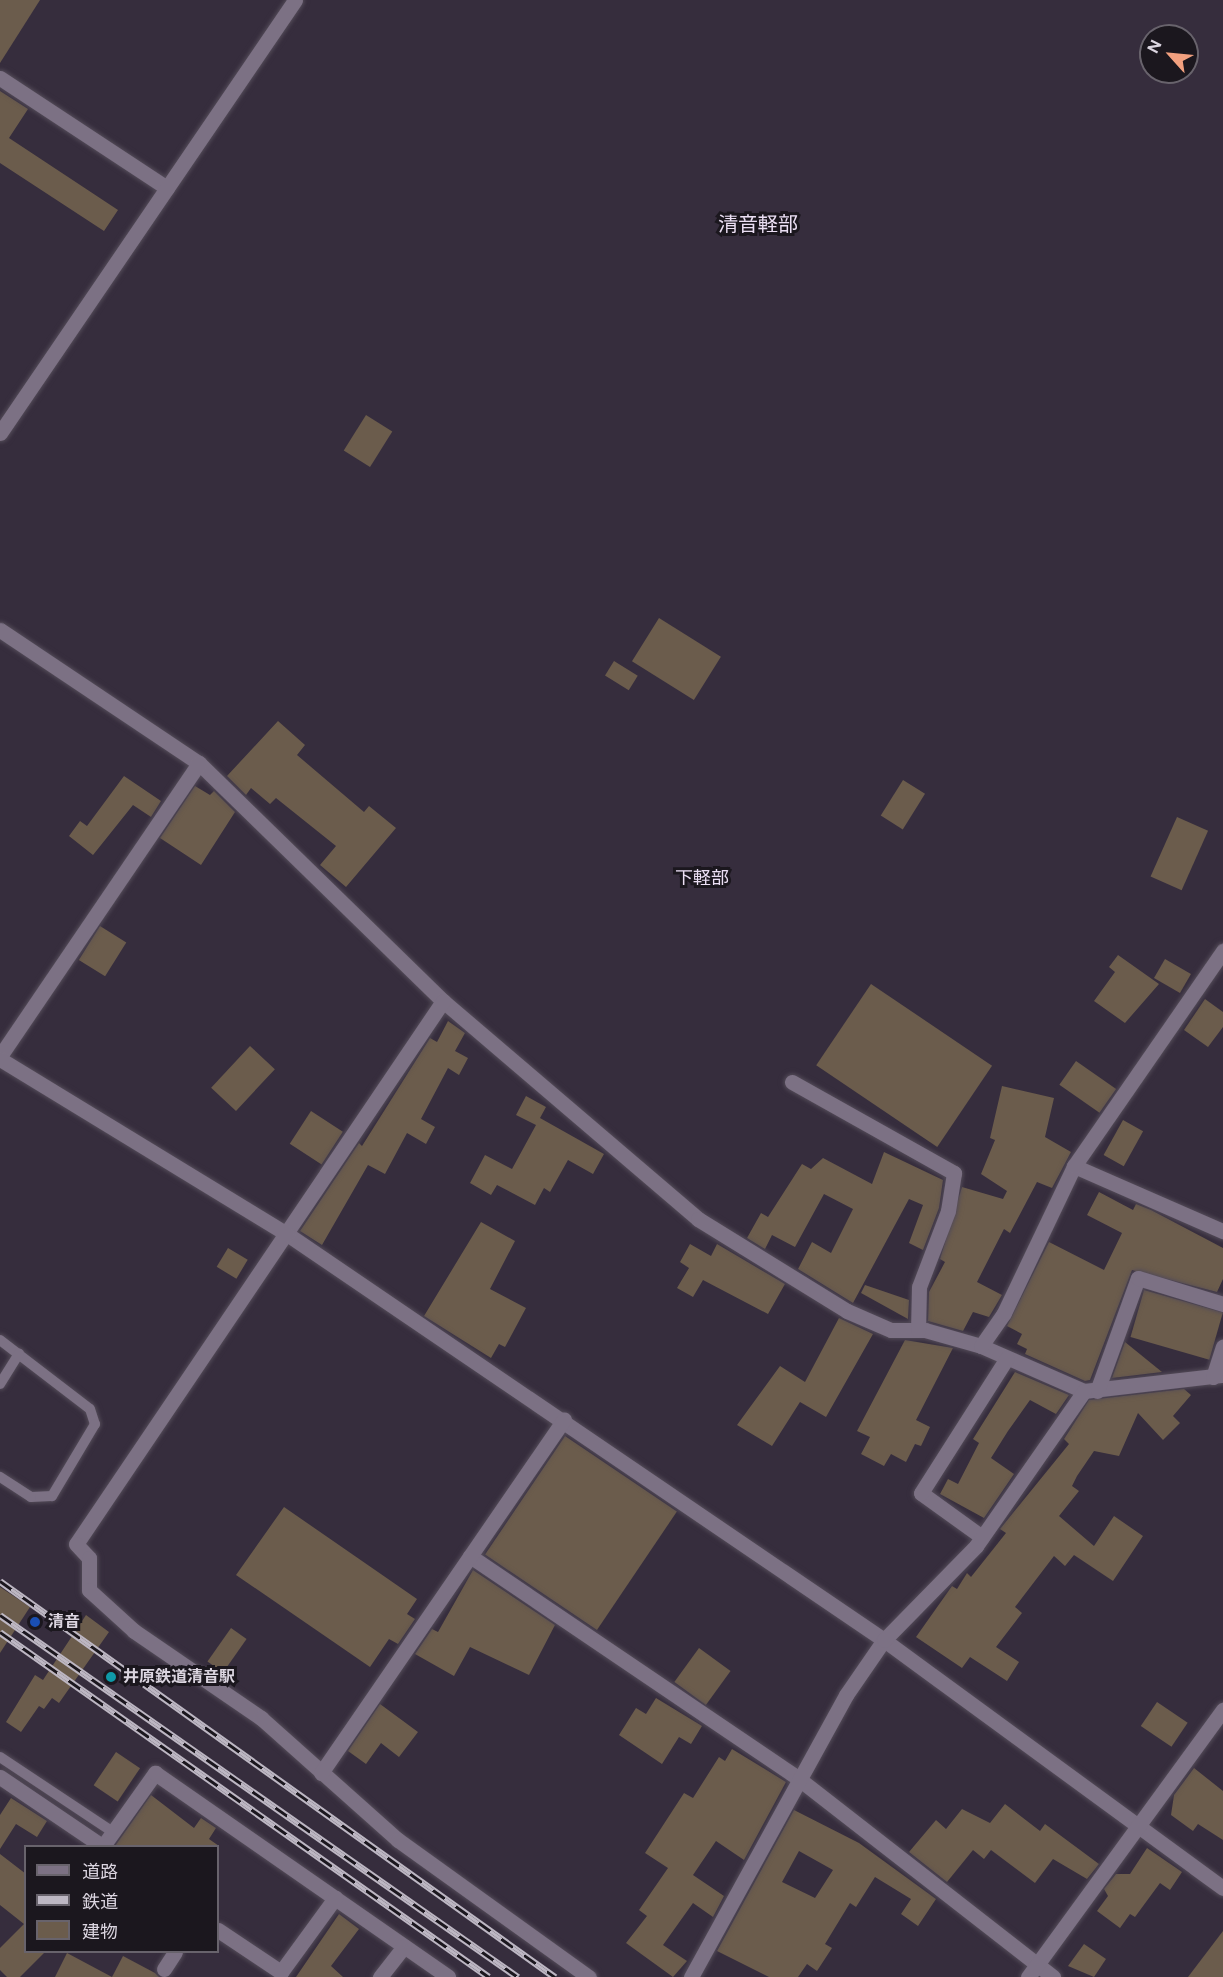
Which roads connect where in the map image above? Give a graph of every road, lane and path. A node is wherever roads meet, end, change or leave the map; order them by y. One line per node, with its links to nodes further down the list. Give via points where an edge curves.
1 (295, 0): 3 (street)
2 (0, 78): 3 (street)
3 (167, 188): 4 (street)
4 (0, 434)
5 (0, 630): 6 (street)
6 (199, 764): 8 (street); 9 (street)
7 (1223, 951): 11 (street)
8 (443, 1001): 13 (street); 15 (street, via 698,1219 847,1311 891,1330)
9 (0, 1057): 13 (street)
10 (792, 1082): 15 (street, via 954,1173 948,1211 919,1287)
11 (1074, 1166): 12 (street); 17 (street, via 1004,1313)
12 (1223, 1231)
13 (287, 1234): 24 (street); 31 (street, via 76,1544 89,1558 88,1582 95,1595 134,1631 261,1718)
14 (1223, 1304): 23 (street, via 1138,1278)
15 (918, 1330): 17 (street)
16 (0, 1340): 19 (lane)
17 (981, 1346): 20 (street)
18 (1223, 1347): 21 (street)
19 (19, 1353): 22 (lane); 25 (lane, via 90,1409 95,1424 52,1496 31,1497)
20 (1007, 1358): 23 (street); 26 (street, via 921,1493)
21 (1218, 1376): 23 (street)
22 (0, 1384)
23 (1091, 1391): 26 (street)
24 (564, 1420): 27 (street); 28 (street)
25 (0, 1477)
26 (982, 1537): 28 (street)
27 (470, 1556): 31 (street); 33 (street)
28 (884, 1640): 33 (street); 34 (street)
29 (1223, 1710): 34 (street)
30 (0, 1757): 35 (lane)
31 (321, 1773): 47 (street, via 398,1840)
32 (0, 1777): 36 (street)
33 (799, 1779): 44 (street); 48 (street)
34 (1137, 1827): 38 (street); 44 (street)
35 (113, 1832): 37 (street); 39 (street, via 155,1773)
36 (102, 1845)
37 (104, 1845)
38 (1223, 1888)
39 (335, 1899): 40 (street, via 281,1972); 41 (street)
40 (219, 1931)
41 (404, 1946): 45 (street); 46 (street)
42 (174, 1953): 43 (street)
43 (164, 1969)
44 (1032, 1971): 49 (street)
45 (380, 1977)
46 (448, 1977)
47 (589, 1977)
48 (691, 1977)
49 (1053, 1977)

